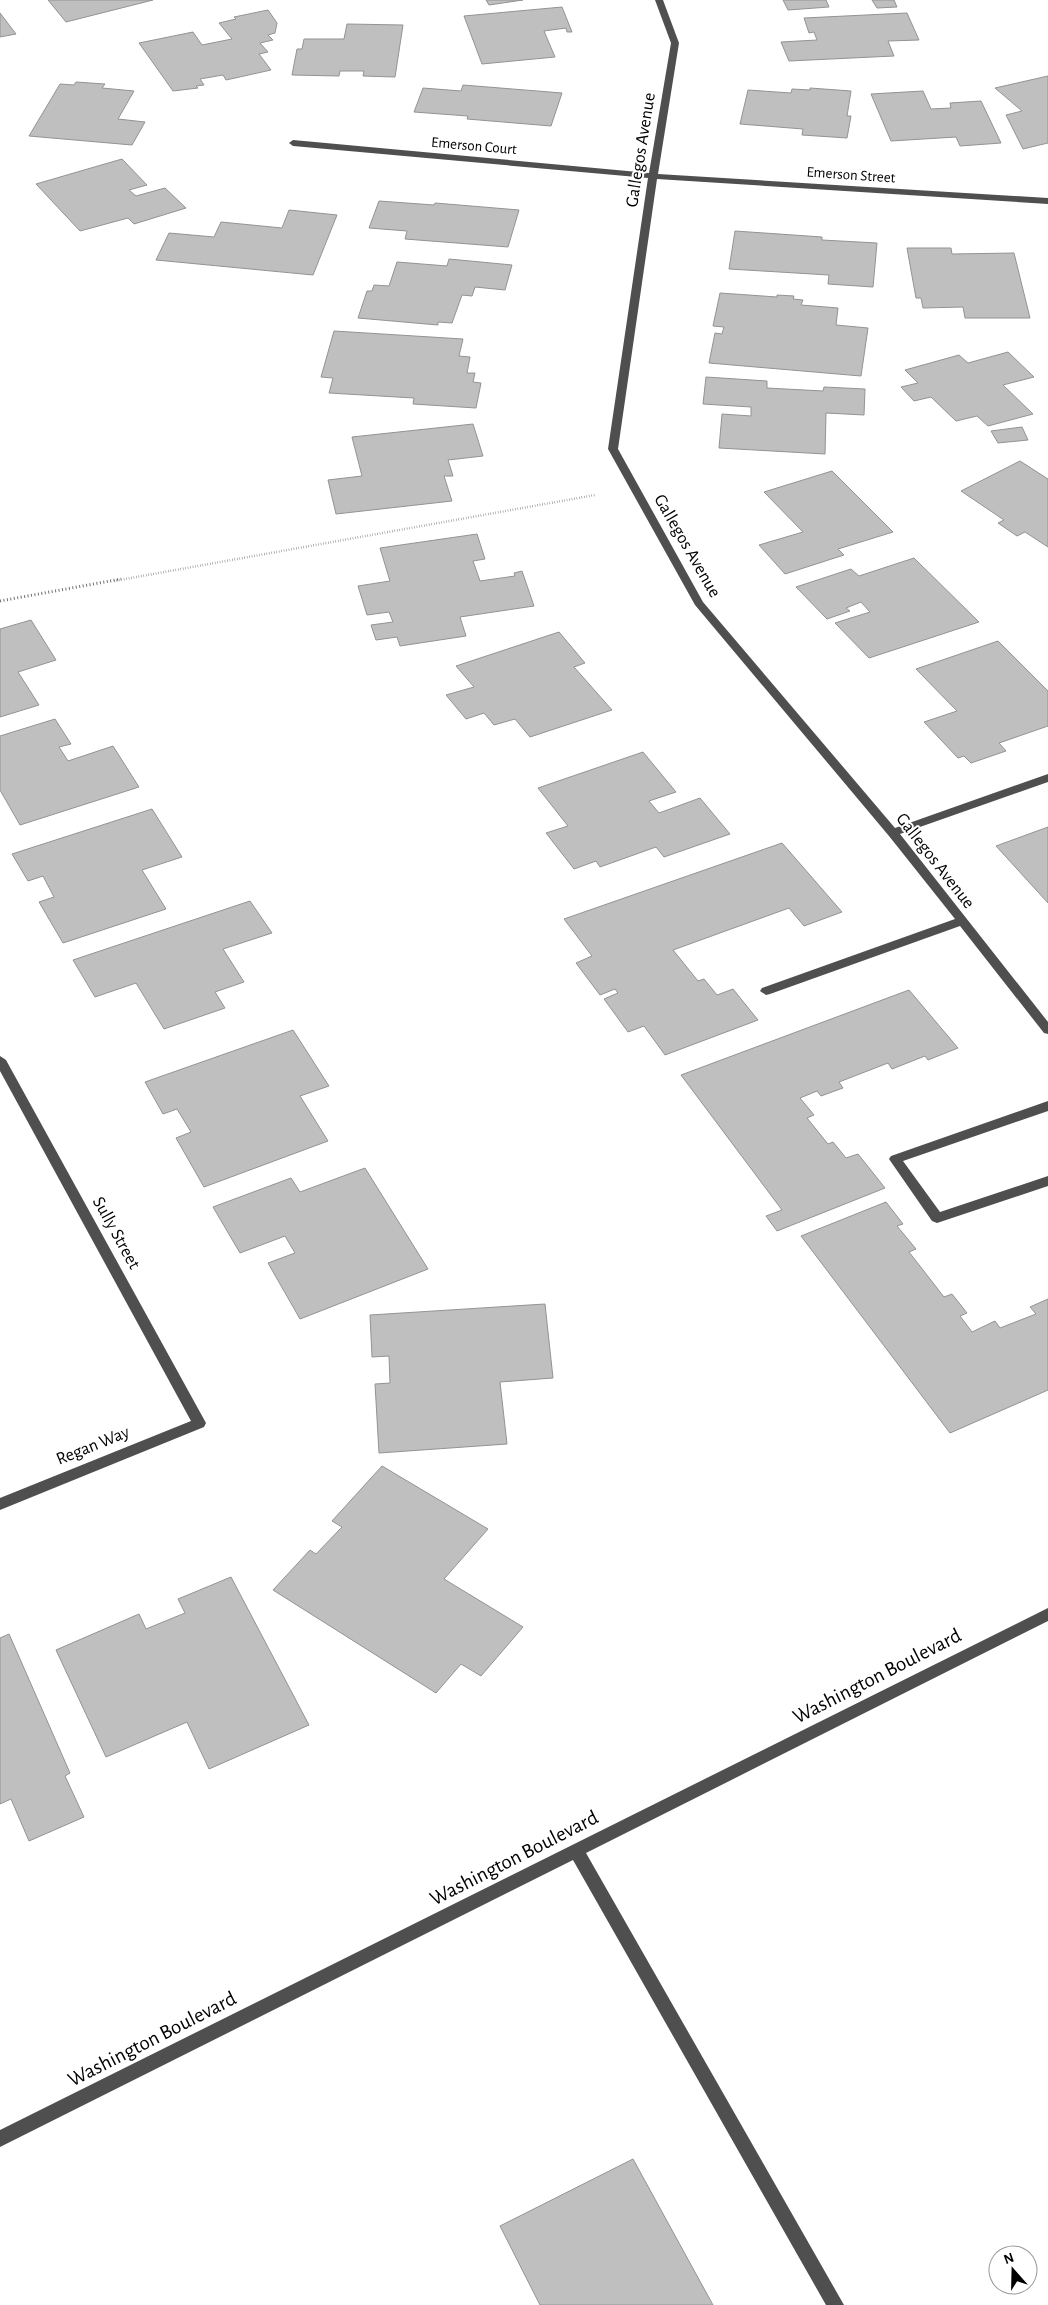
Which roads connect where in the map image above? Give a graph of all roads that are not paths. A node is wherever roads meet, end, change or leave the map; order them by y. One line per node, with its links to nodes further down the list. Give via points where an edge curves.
1 (659, 0): 3 (street, Gallegos Avenue, via 675,43)
2 (293, 143): 3 (street, Emerson Court)
3 (653, 176): 4 (street, Emerson Street); 6 (street, Gallegos Avenue, via 613,450 699,603)
4 (1048, 201)
5 (1048, 778): 6 (street)
6 (894, 834): 7 (street, Gallegos Avenue)
7 (962, 921): 8 (street); 9 (street, Gallegos Avenue)
8 (766, 991)
9 (1048, 1030)
10 (0, 1060): 13 (street, Sully Street)
11 (1048, 1106): 12 (street, via 895,1159 936,1218)
12 (1048, 1181)
13 (199, 1423): 14 (street, Regan Way)
14 (0, 1504)
15 (1048, 1614): 16 (street, Washington Boulevard)
16 (576, 1850): 17 (street, Washington Boulevard); 18 (street)
17 (0, 2139)
18 (835, 2305)

